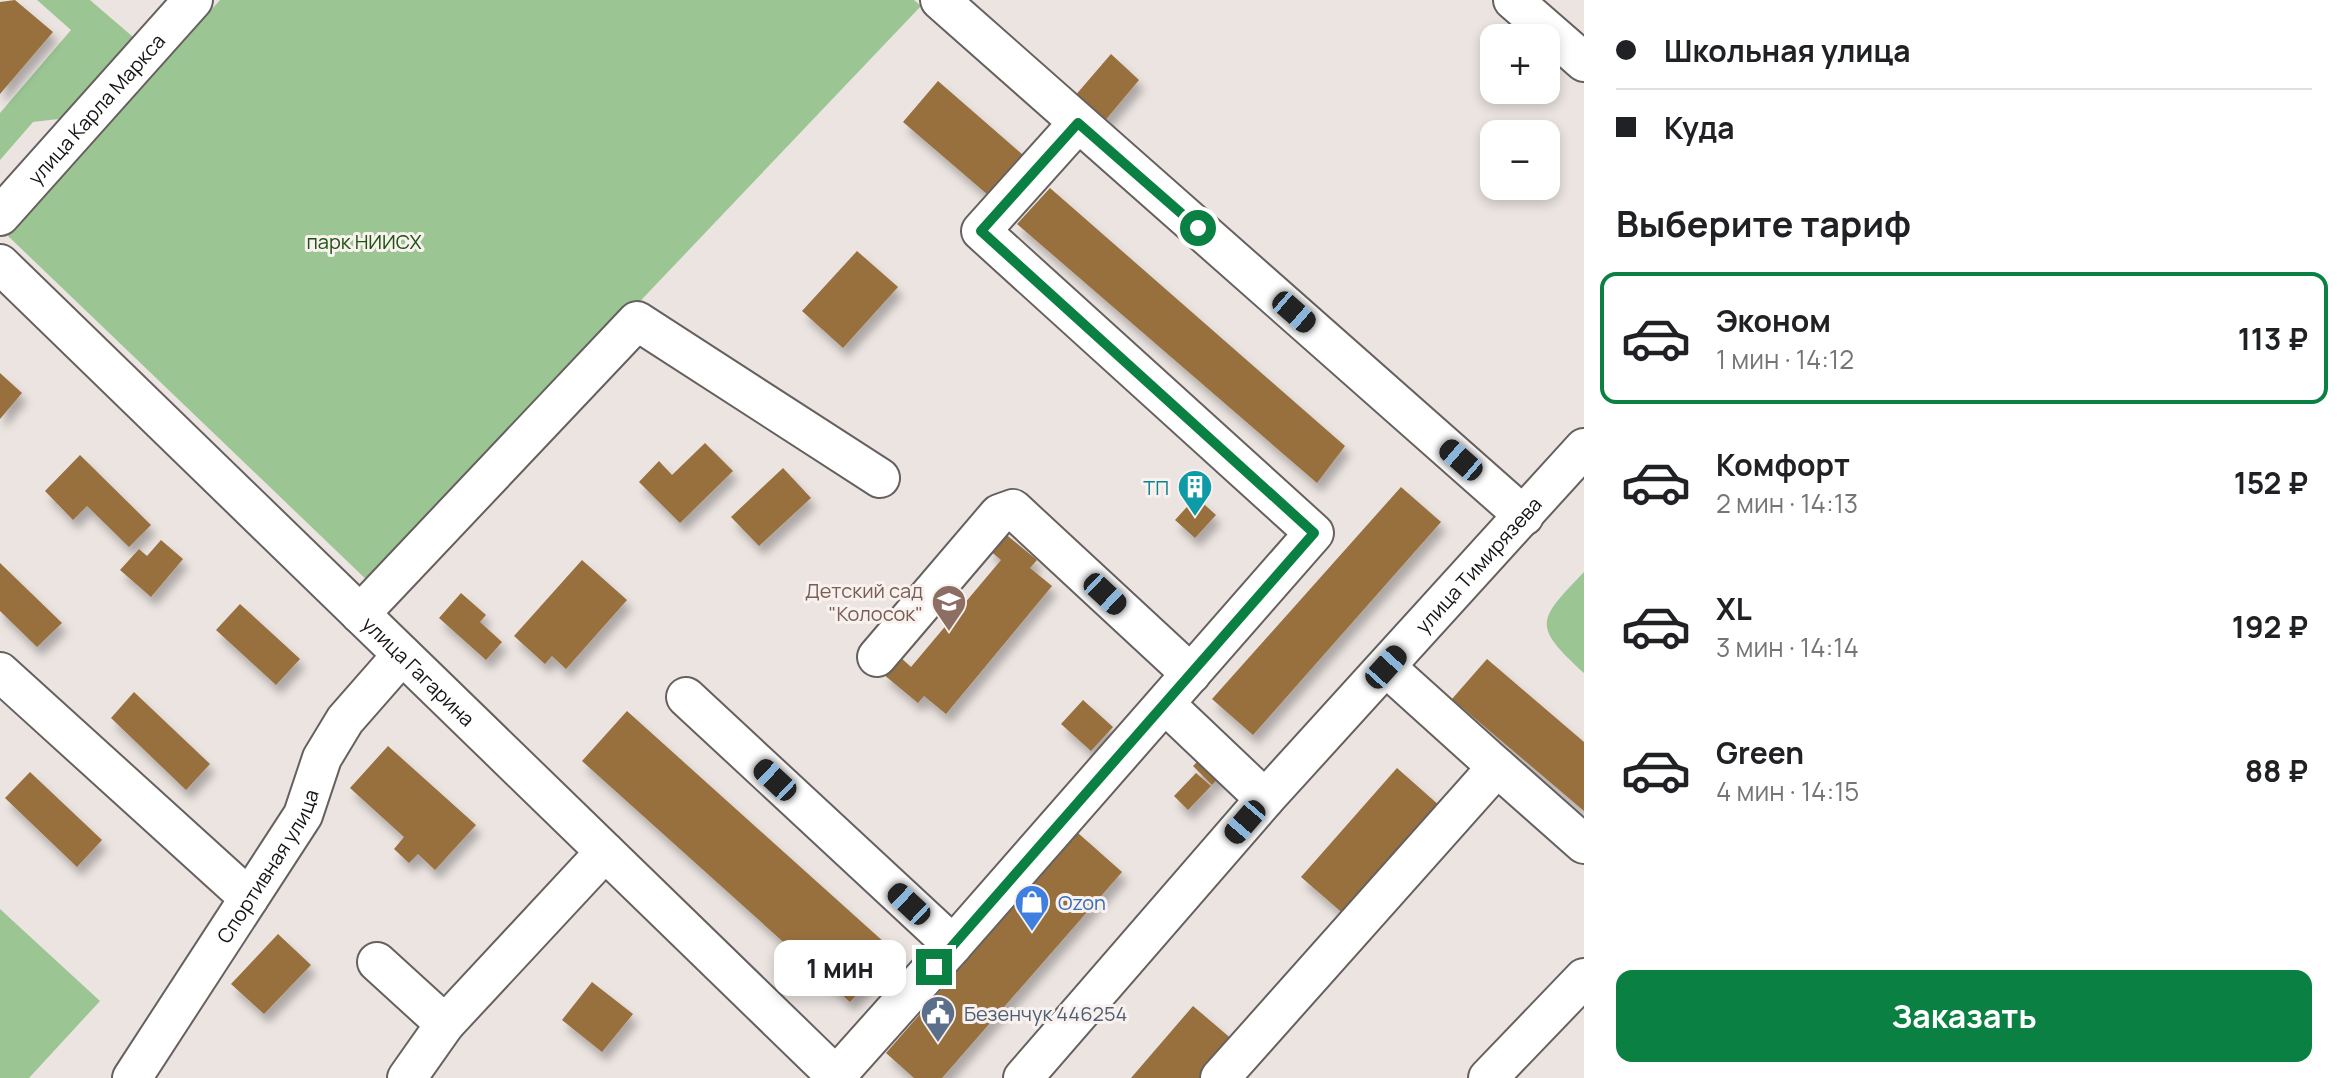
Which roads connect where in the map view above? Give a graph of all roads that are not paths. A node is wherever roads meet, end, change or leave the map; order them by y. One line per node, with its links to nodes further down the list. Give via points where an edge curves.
1 (193, 0): 6 (street, улица Карла Маркса)
2 (940, 0): 5 (street)
3 (1513, 0): 4 (street)
4 (1580, 50)
5 (1078, 123): 10 (street); 16 (street, via 981,231 1314,533)
6 (0, 216)
7 (0, 264): 11 (street, улица Гагарина)
8 (1584, 448): 10 (street, улица Тимирязева)
9 (880, 478): 11 (street, via 637,321)
10 (1524, 516): 14 (street, улица Тимирязева)
11 (360, 614): 12 (street, улица Гагарина)
12 (402, 655): 22 (street, улица Гагарина); 23 (street, Спортивная улица, via 345,720 322,758 303,815)
13 (877, 657): 16 (street, via 999,514 1013,509)
14 (1386, 667): 19 (street); 20 (street, улица Тимирязева)
15 (0, 672): 23 (street)
16 (1191, 674): 18 (street)
17 (686, 697): 24 (street)
18 (1165, 704): 20 (street); 24 (street)
19 (1497, 767): 21 (street); 32 (street)
20 (1265, 799): 31 (street, улица Тимирязева)
21 (1584, 844)
22 (605, 852): 27 (street); 28 (street, улица Гагарина)
23 (249, 898): 29 (street, Спортивная улица)
24 (953, 945): 28 (street)
25 (377, 962): 27 (street)
26 (1584, 978): 33 (street)
27 (445, 1024): 30 (street)
28 (837, 1077)
29 (132, 1078)
30 (407, 1078)
31 (1023, 1078)
32 (1220, 1078)
33 (1488, 1078)

